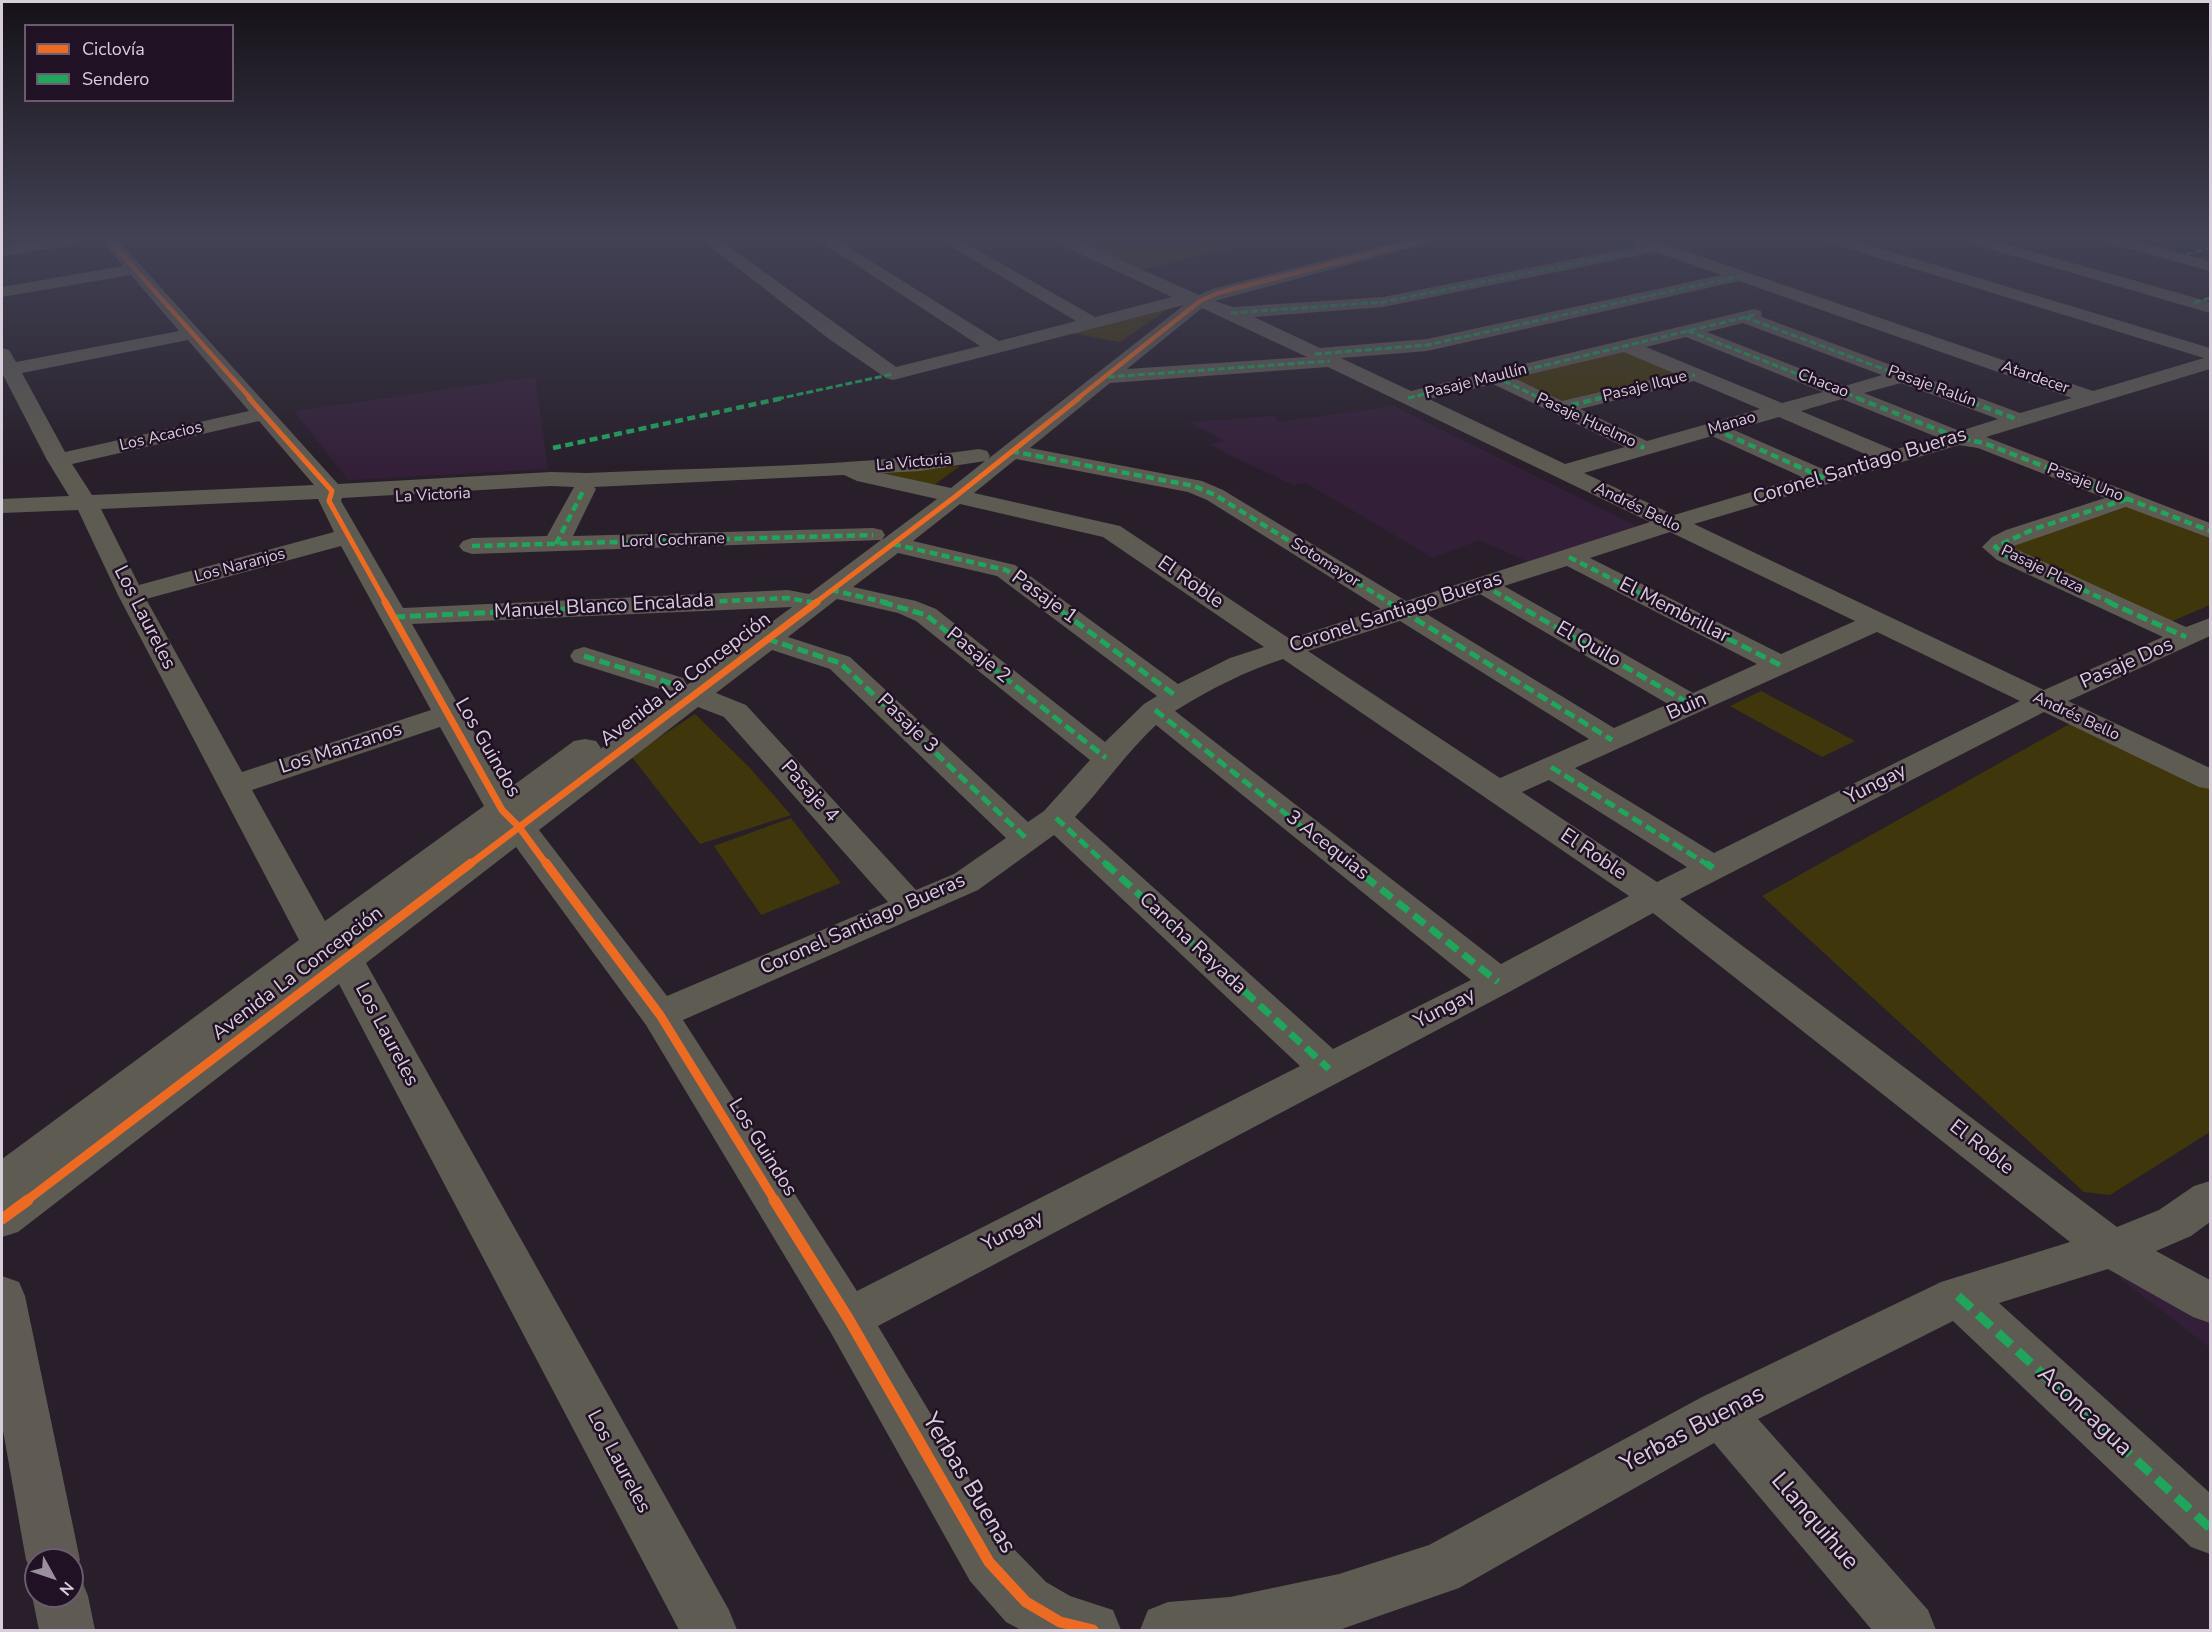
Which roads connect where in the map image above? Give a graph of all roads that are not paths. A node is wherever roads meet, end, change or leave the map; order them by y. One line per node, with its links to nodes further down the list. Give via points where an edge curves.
1 (176, 316): 15 (street, Los Guindos)
2 (813, 316): 17 (street, via 892,374)
3 (947, 316): 17 (street)
4 (1081, 316): 13 (street)
5 (1119, 316): 13 (street)
6 (1173, 316): 37 (street, Avenida La Concepción)
7 (1176, 316): 24 (street, Avenida La Concepción)
8 (1236, 316): 19 (street, Andrés Bello)
9 (1558, 316): 19 (street, via 1427,345)
10 (1749, 316): 14 (street, Pasaje Maullín); 23 (street, Pasaje Ralún)
11 (1856, 316): 28 (street, Atardecer)
12 (2087, 316): 18 (street)
13 (1091, 322): 17 (street)
14 (1688, 331): 16 (street, Pasaje Maullín); 26 (street, Chacao)
15 (192, 334): 20 (street); 31 (street, Los Guindos)
16 (1627, 346): 22 (street); 25 (street, Pasaje Maullín)
17 (996, 347)
18 (2211, 354)
19 (1322, 357): 24 (street); 27 (street, Andrés Bello)
20 (5, 362): 39 (street, Los Laureles)
21 (2211, 363): 28 (street, Coronel Santiago Bueras)
22 (1695, 375): 29 (street, Pasaje Ilque); 30 (street)
23 (1902, 376): 26 (street, Manao); 32 (street, Pasaje Ralún)
24 (1105, 377): 36 (street, Avenida La Concepción)
25 (1495, 377): 27 (street, Pasaje Maullín); 29 (street, Pasaje Huelmo)
26 (1844, 393): 30 (street, Manao); 34 (street, Chacao)
27 (1408, 398): 41 (street, Andrés Bello)
28 (2093, 398): 32 (street, Coronel Santiago Bueras)
29 (1559, 408): 35 (street, Pasaje Huelmo)
30 (1780, 411): 33 (street, Manao); 38 (street)
31 (263, 414): 39 (street, Los Acacios); 45 (street, Los Guindos)
32 (2019, 420): 34 (street, Coronel Santiago Bueras)
33 (1714, 429): 35 (street, Manao); 42 (street)
34 (1959, 438): 38 (street, Coronel Santiago Bueras); 46 (street, Pasaje Uno, via 1984,443)
35 (1644, 448): 41 (street, Manao)
36 (1011, 451): 44 (street, Avenida La Concepción); 60 (street, Sotomayor, via 1194,486 1215,495)
37 (979, 456): 40 (street, La Victoria); 44 (street, Avenida La Concepción)
38 (1892, 457): 42 (street, Coronel Santiago Bueras)
39 (58, 460): 48 (street, Los Laureles)
40 (856, 472): 43 (street, La Victoria); 44 (street, La Victoria); 45 (street, La Victoria, via 551,479)
41 (1561, 472): 50 (street, Andrés Bello)
42 (1824, 478): 50 (street, Coronel Santiago Bueras)
43 (584, 489): 45 (street, La Victoria); 54 (street)
44 (944, 493): 53 (street, Avenida La Concepción); 65 (street, El Roble, via 1111,531)
45 (331, 496): 48 (street, La Victoria); 52 (street, Los Guindos)
46 (2127, 499): 51 (street, Pasaje Uno); 63 (street, Pasaje Plaza, via 1998,541 1995,547 2006,555)
47 (2, 506): 48 (street, La Victoria)
48 (88, 507): 49 (street, La Victoria); 58 (street, Los Laureles)
49 (2, 516)
50 (1669, 524): 56 (street, Coronel Santiago Bueras); 62 (street, Andrés Bello)
51 (2211, 531)
52 (349, 536): 58 (street, Los Naranjos); 61 (street, Los Guindos)
53 (883, 539): 54 (street, Lord Cochrane); 59 (street, Avenida La Concepción); 59 (street, Avenida La Concepción); 70 (street, Pasaje 1, via 1006,570)
54 (556, 544): 55 (street, Lord Cochrane)
55 (472, 546)
56 (1569, 556): 57 (street, Coronel Santiago Bueras); 67 (street, El Membrillar)
57 (1483, 585): 60 (street, Coronel Santiago Bueras); 71 (street, El Quilo)
58 (131, 595): 77 (street, Los Laureles)
59 (811, 597): 61 (street, Manuel Blanco Encalada); 64 (street, Avenida La Concepción); 68 (street, Avenida La Concepción); 74 (street, Pasaje 2, via 906,607 926,615)
60 (1403, 611): 65 (street, Coronel Santiago Bueras); 73 (street, Sotomayor)
61 (394, 617): 72 (street, Los Guindos)
62 (1876, 622): 67 (street, Buin); 69 (street, Andrés Bello)
63 (2198, 632): 69 (street, Pasaje Dos)
64 (767, 639): 68 (street, Avenida La Concepción); 81 (street, Pasaje 3, via 840,663)
65 (1287, 649): 70 (street, Coronel Santiago Bueras, via 1240,664); 78 (street, El Roble)
66 (584, 656): 68 (street, Pasaje 4)
67 (1780, 666): 71 (street, Buin)
68 (683, 689): 80 (street, Avenida La Concepción); 84 (street, Pasaje 4, via 735,711)
69 (2043, 701): 76 (street, Andrés Bello); 82 (street, Yungay)
70 (1166, 703): 74 (street, Coronel Santiago Bueras); 86 (street, 3 Acequias)
71 (1692, 705): 73 (street, Buin)
72 (448, 714): 77 (street, Los Manzanos); 80 (street, Los Guindos)
73 (1612, 740): 75 (street, Buin)
74 (1106, 759): 79 (street, Coronel Santiago Bueras)
75 (1551, 767): 78 (street, Buin); 82 (street)
76 (2211, 780)
77 (234, 785): 85 (street, Los Laureles)
78 (1498, 791): 83 (street, El Roble)
79 (1056, 818): 81 (street, Coronel Santiago Bueras); 88 (street, Cancha Rayada)
80 (510, 819): 85 (street, Avenida La Concepción); 87 (street, Los Guindos)
81 (1028, 840): 84 (street, Coronel Santiago Bueras, via 966,882)
82 (1713, 868): 83 (street, Yungay)
83 (1655, 897): 86 (street, Yungay); 92 (street, El Roble)
84 (912, 907): 87 (street, Coronel Santiago Bueras)
85 (332, 951): 89 (street, Avenida La Concepción); 91 (street, Avenida La Concepción); 103 (street, Los Laureles)
86 (1498, 982): 88 (street, Yungay)
87 (660, 1015): 96 (street, Los Guindos)
88 (1329, 1069): 96 (street, Yungay)
89 (2, 1182)
90 (2211, 1199): 92 (street, Yerbas Buenas, via 2175,1223)
91 (2, 1219)
92 (2112, 1249): 94 (street, Yerbas Buenas); 95 (street, El Roble)
93 (2, 1296): 97 (main road)
94 (1958, 1296): 98 (street, Yerbas Buenas); 99 (street, Aconcagua)
95 (2211, 1303)
96 (848, 1318): 104 (street, Yerbas Buenas, via 989,1562 1026,1602 1060,1623)
97 (7, 1354): 100 (main road)
98 (1720, 1413): 105 (street, Yerbas Buenas, via 1440,1569 1339,1602 1230,1625); 106 (street, Llanquihue)
99 (2211, 1528)
100 (50, 1548)
101 (62, 1608): 102 (main road)
102 (67, 1630)
103 (709, 1630)
104 (1093, 1630)
105 (1168, 1630)
106 (1908, 1630)

